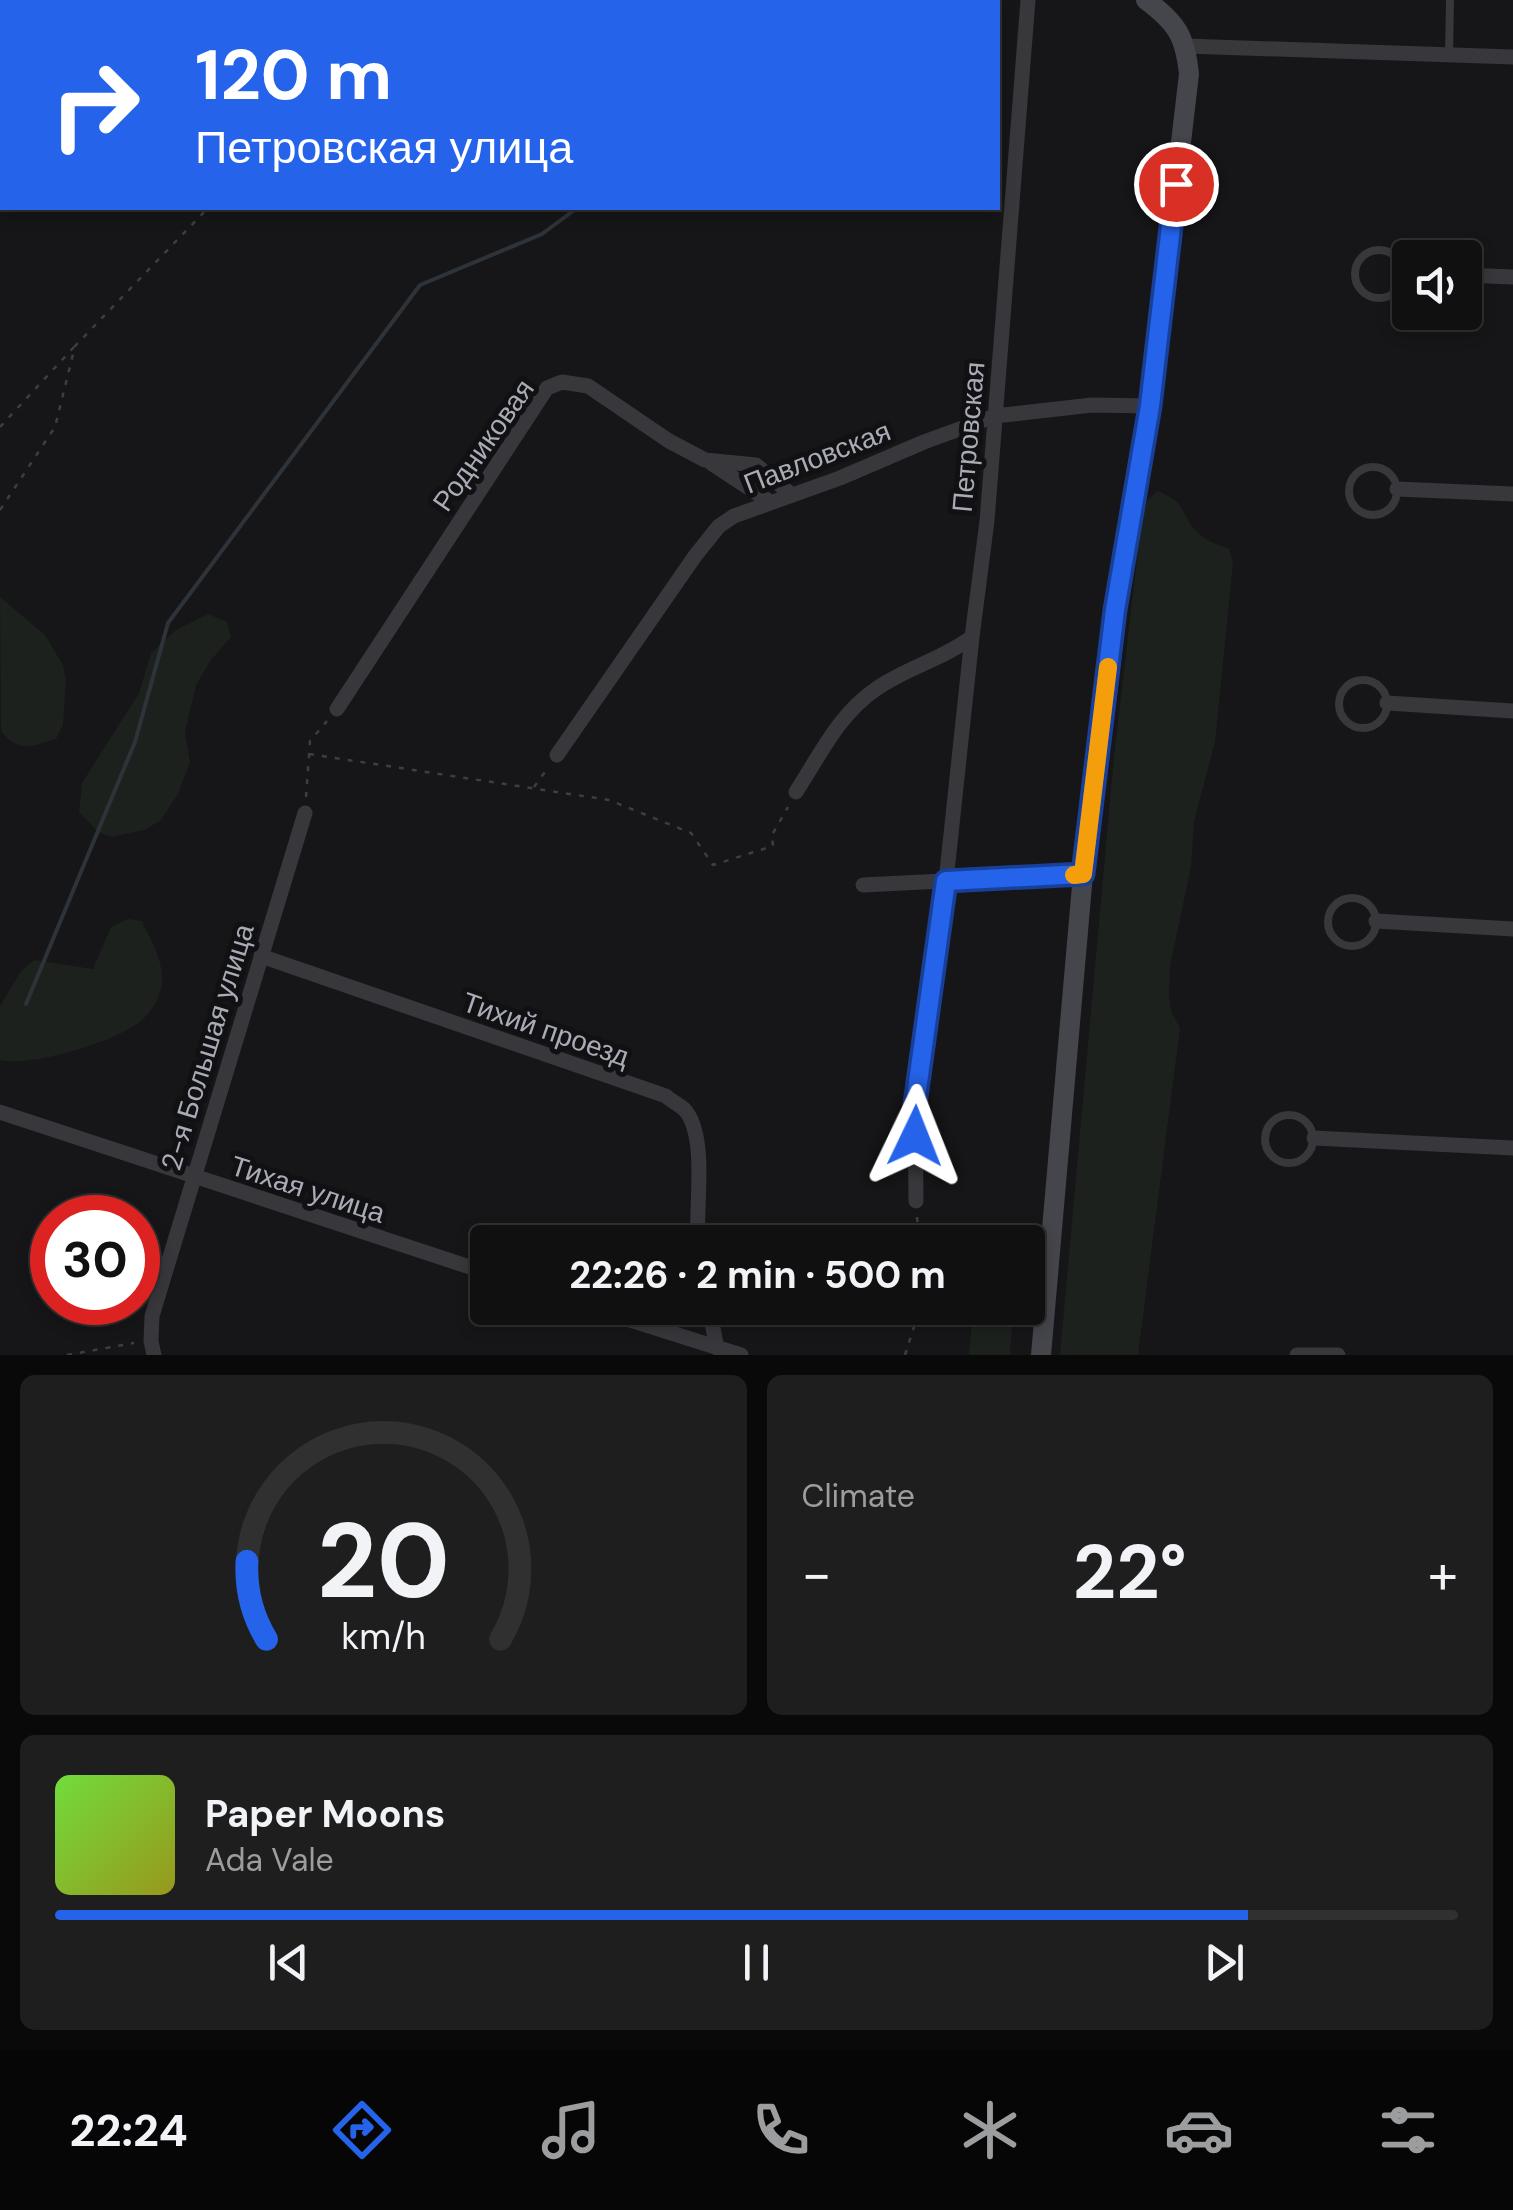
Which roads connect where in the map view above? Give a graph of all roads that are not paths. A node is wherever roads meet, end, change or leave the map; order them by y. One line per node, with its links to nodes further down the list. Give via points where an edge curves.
1 (1028, 0): 11 (street, Петровская)
2 (1146, 0): 4 (street, via 1172,22)
3 (1450, 0): 5 (lane)
4 (1186, 46): 5 (street); 10 (street, via 1190,74)
5 (1449, 55): 6 (street)
6 (1513, 57)
7 (1407, 273): 7 (lane, via 1392,294 1376,298 1355,275 1364,255 1378,250 1398,258)
8 (1482, 275): 9 (street)
9 (1513, 276)
10 (1150, 406): 11 (street, Павловская); 24 (street, via 1115,610)
11 (996, 416): 15 (street, Павловская); 17 (street, Петровская)
12 (704, 460): 15 (street, Родниковая, via 756,465); 16 (street); 19 (street, Родниковая, via 588,386 562,382 547,388)
13 (1397, 489): 13 (lane, via 1386,511 1370,514 1355,507 1348,492 1357,472 1371,466 1386,470); 14 (street)
14 (1513, 494)
15 (792, 495): 16 (street, Павловская)
16 (770, 502): 21 (street, Павловская, via 734,516 707,541)
17 (972, 637): 22 (street, via 877,688 846,714); 25 (street, Петровская)
18 (1387, 703): 18 (lane, via 1378,723 1364,728 1350,724 1339,706 1343,690 1357,680 1374,682); 20 (street)
19 (338, 708)
20 (1513, 711)
21 (556, 755)
22 (796, 792)
23 (304, 812): 29 (street, 2-я Большая улица)
24 (1083, 874): 25 (street); 42 (street)
25 (946, 881): 26 (street); 34 (street, Петровская, via 915,1104)
26 (863, 885)
27 (1376, 921): 27 (lane, via 1371,937 1357,946 1334,939 1328,916 1350,898 1365,902); 28 (street)
28 (1513, 929)
29 (261, 956): 33 (street, 2-я Большая улица); 35 (street, Тихий проезд, via 666,1096 686,1111 696,1138)
30 (0, 1112): 33 (street, Тихая улица)
31 (1314, 1138): 31 (lane, via 1303,1159 1286,1163 1272,1156 1265,1140 1274,1120 1288,1115 1308,1124); 32 (street)
32 (1513, 1148)
33 (194, 1178): 36 (street, Тихая улица); 39 (street, 2-я Большая улица, via 152,1316)
34 (916, 1201)
35 (698, 1225)
36 (470, 1268)
37 (645, 1325): 40 (street)
38 (713, 1325): 40 (street)
39 (152, 1348)
40 (717, 1348): 41 (street)
41 (740, 1355)
42 (1042, 1355)
43 (1297, 1355): 44 (street)
44 (1338, 1355)

